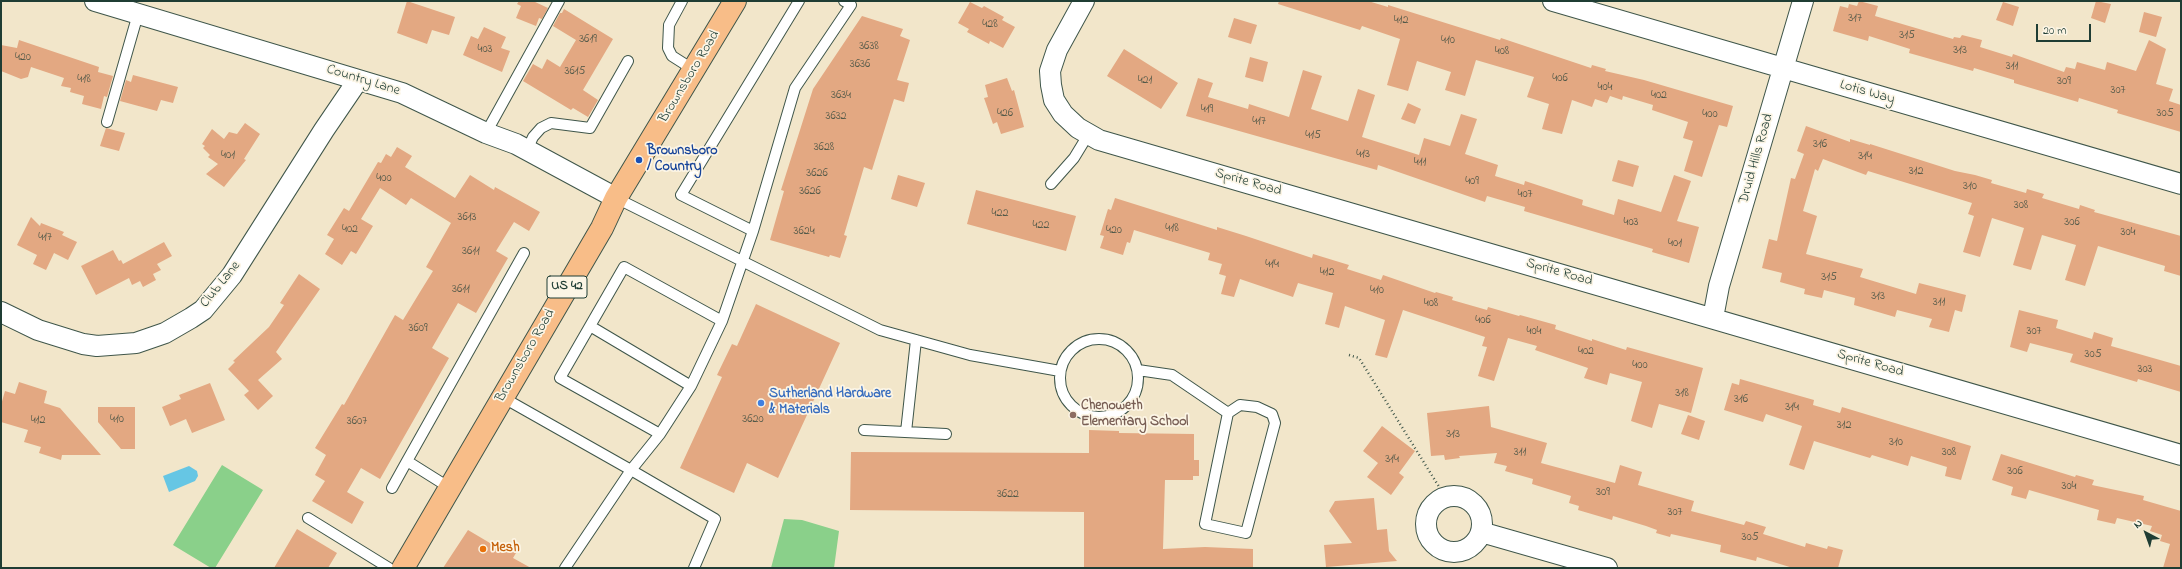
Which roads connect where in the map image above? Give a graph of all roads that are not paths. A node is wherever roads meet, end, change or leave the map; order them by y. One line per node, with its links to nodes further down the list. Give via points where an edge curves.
1 (95, 1): 10 (street, Country Lane)
2 (559, 1): 16 (lane)
3 (682, 1): 13 (lane, via 669,25 668,48 672,56)
4 (735, 1): 13 (main road, Brownsboro Road / US 42)
5 (799, 1): 22 (lane, via 681,195)
6 (844, 1): 22 (lane, via 851,5 795,88)
7 (1084, 1): 17 (street, Sprite Road, via 1057,50 1050,71 1050,85 1054,100 1063,114)
8 (1553, 1): 12 (street, Lotis Way)
9 (1803, 1): 12 (street, Druid Hills Road)
10 (138, 14): 14 (street, Country Lane); 15 (lane)
11 (628, 61): 18 (lane, via 590,128 551,123 541,128 533,137)
12 (1783, 68): 20 (street, Lotis Way); 26 (street, Druid Hills Road)
13 (694, 70): 21 (main road, Brownsboro Road / US 42)
14 (358, 80): 16 (street, Country Lane, via 415,98); 25 (street, Club Lane, via 232,275 207,305 191,318 165,333 136,343 97,346 38,330)
15 (107, 122)
16 (486, 133): 18 (street, Country Lane)
17 (1088, 135): 19 (lane, via 1074,158); 26 (street, Sprite Road)
18 (527, 150): 21 (street, Country Lane)
19 (1051, 184)
20 (2181, 184)
21 (616, 198): 24 (lane); 33 (main road, Brownsboro Road / US 42, via 602,228)
22 (753, 231): 24 (lane)
23 (524, 253): 40 (lane)
24 (742, 261): 27 (lane); 29 (lane, via 880,330)
25 (1, 312)
26 (1713, 318): 39 (street, Sprite Road)
27 (722, 321): 28 (lane, via 624,267); 32 (lane)
28 (590, 326): 32 (lane); 37 (lane, via 560,378)
29 (916, 340): 31 (lane, via 970,355); 36 (lane)
30 (1138, 370): 31 (lane, via 1132,355 1121,344 1107,339 1091,339 1071,350); 31 (lane, via 1139,385 1133,400 1122,411 1107,417 1092,417 1077,411 1066,400 1060,386); 34 (lane, via 1172,375)
31 (1060, 371)
32 (691, 386): 37 (lane)
33 (502, 397): 41 (lane); 43 (main road, Brownsboro Road / US 42)
34 (1228, 413): 34 (lane, via 1205,524 1246,533 1275,423 1272,414 1256,407 1240,405)
35 (864, 430): 36 (lane)
36 (906, 432): 38 (lane)
37 (660, 434): 41 (lane)
38 (946, 434)
39 (2181, 455)
40 (407, 461): 42 (lane); 43 (lane)
41 (631, 470): 48 (lane); 49 (lane, via 715,520)
42 (392, 488)
43 (450, 488): 47 (main road, Brownsboro Road / US 42)
44 (308, 518): 46 (lane)
45 (1480, 532): 45 (street, via 1482,521 1478,511 1471,502 1462,497 1446,498 1432,507 1427,516 1429,538 1436,546 1446,551 1457,552 1467,549 1476,542); 50 (street)
46 (389, 568)
47 (403, 568)
48 (565, 568)
49 (694, 568)
50 (1607, 568)

